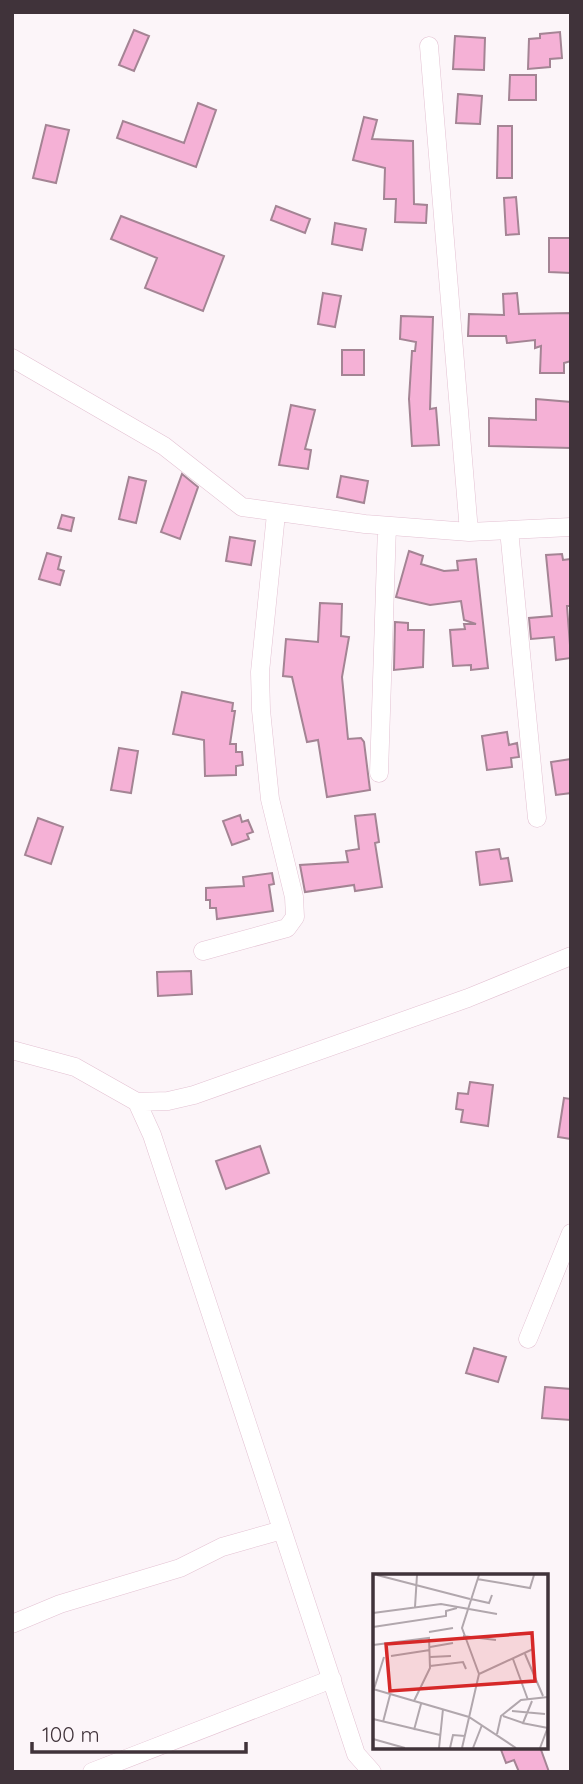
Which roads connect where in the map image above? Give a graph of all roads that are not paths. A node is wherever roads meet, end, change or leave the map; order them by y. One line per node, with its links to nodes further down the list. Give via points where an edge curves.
1 (429, 46): 7 (street)
2 (12, 358): 3 (street, via 163,446 232,501)
3 (276, 514): 4 (street); 10 (street, via 260,672 261,710 271,799 295,917 287,928)
4 (387, 526): 7 (street); 8 (street)
5 (571, 527): 6 (street)
6 (509, 530): 7 (street); 9 (street)
7 (469, 532)
8 (379, 773)
9 (537, 818)
10 (203, 951)
11 (571, 957): 13 (street, via 194,1095)
12 (12, 1050): 13 (street, via 75,1067)
13 (137, 1102): 16 (street, via 152,1135)
14 (571, 1233): 15 (street)
15 (528, 1339)
16 (282, 1530): 17 (street, via 222,1547 180,1568 60,1604); 18 (street)
17 (12, 1624)
18 (332, 1679): 19 (street); 20 (street, via 356,1754)
19 (92, 1772)
20 (372, 1772)

